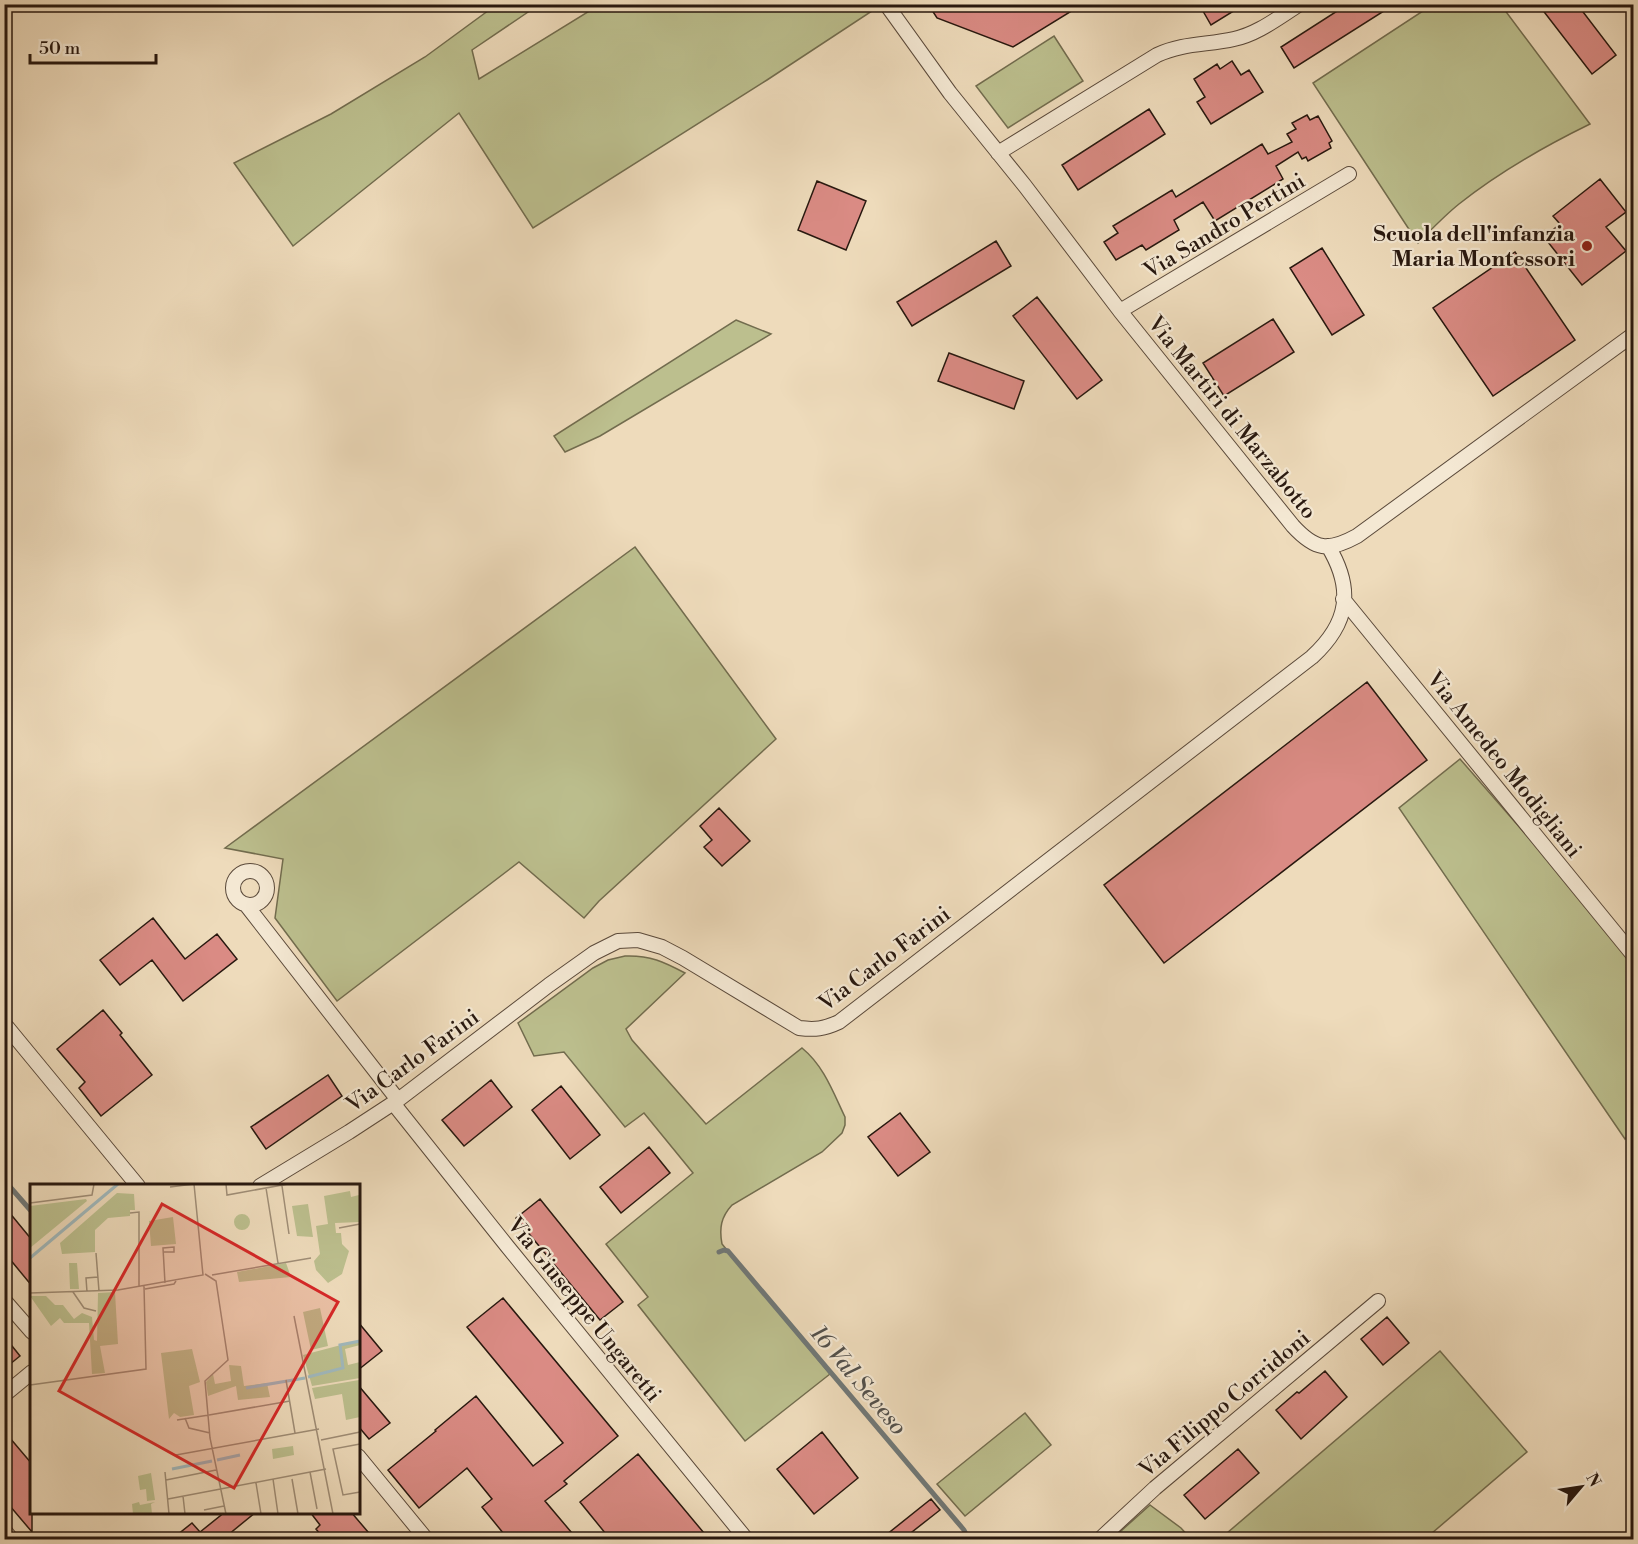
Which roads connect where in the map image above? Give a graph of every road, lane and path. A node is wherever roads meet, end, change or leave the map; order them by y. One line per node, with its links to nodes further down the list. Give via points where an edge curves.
1 (886, 4): 3 (street, Via Martiri di Marzabotto)
2 (1300, 4): 3 (street, via 1244,36 1168,49)
3 (998, 153): 5 (street, Via Martiri di Marzabotto)
4 (1348, 174): 5 (street, Via Sandro Pertini)
5 (1120, 311): 7 (street, Via Martiri di Marzabotto, via 1293,526 1313,543)
6 (1634, 334): 7 (street, Via Martiri di Marzabotto, via 1357,536)
7 (1328, 546): 8 (street, Via Carlo Farini, via 1341,573)
8 (1343, 599): 12 (street, Via Amedeo Modigliani); 14 (street, Via Carlo Farini, via 1342,614 1331,636 1312,657 839,1022 825,1028 799,1028 662,947 638,940 618,941 594,953)
9 (265, 898): 10 (street); 10 (street, via 268,887 263,877 252,871 241,874 234,883 234,894); 11 (street, Via Giuseppe Ungaretti)
10 (247, 906): 11 (street, Via Giuseppe Ungaretti)
11 (272, 937): 14 (street, Via Giuseppe Ungaretti)
12 (1634, 956)
13 (7, 1027): 15 (street)
14 (396, 1101): 16 (street, Via Carlo Farini); 26 (street, Via Giuseppe Ungaretti, via 507,1246)
15 (137, 1184)
16 (262, 1184)
17 (4, 1300): 19 (street)
18 (1378, 1301): 27 (street, Via Filippo Corridoni)
19 (30, 1330)
20 (30, 1374): 21 (street)
21 (4, 1395)
22 (360, 1458): 25 (street)
23 (4, 1530): 24 (street)
24 (12, 1539)
25 (426, 1539)
26 (747, 1539)
27 (1099, 1539)

